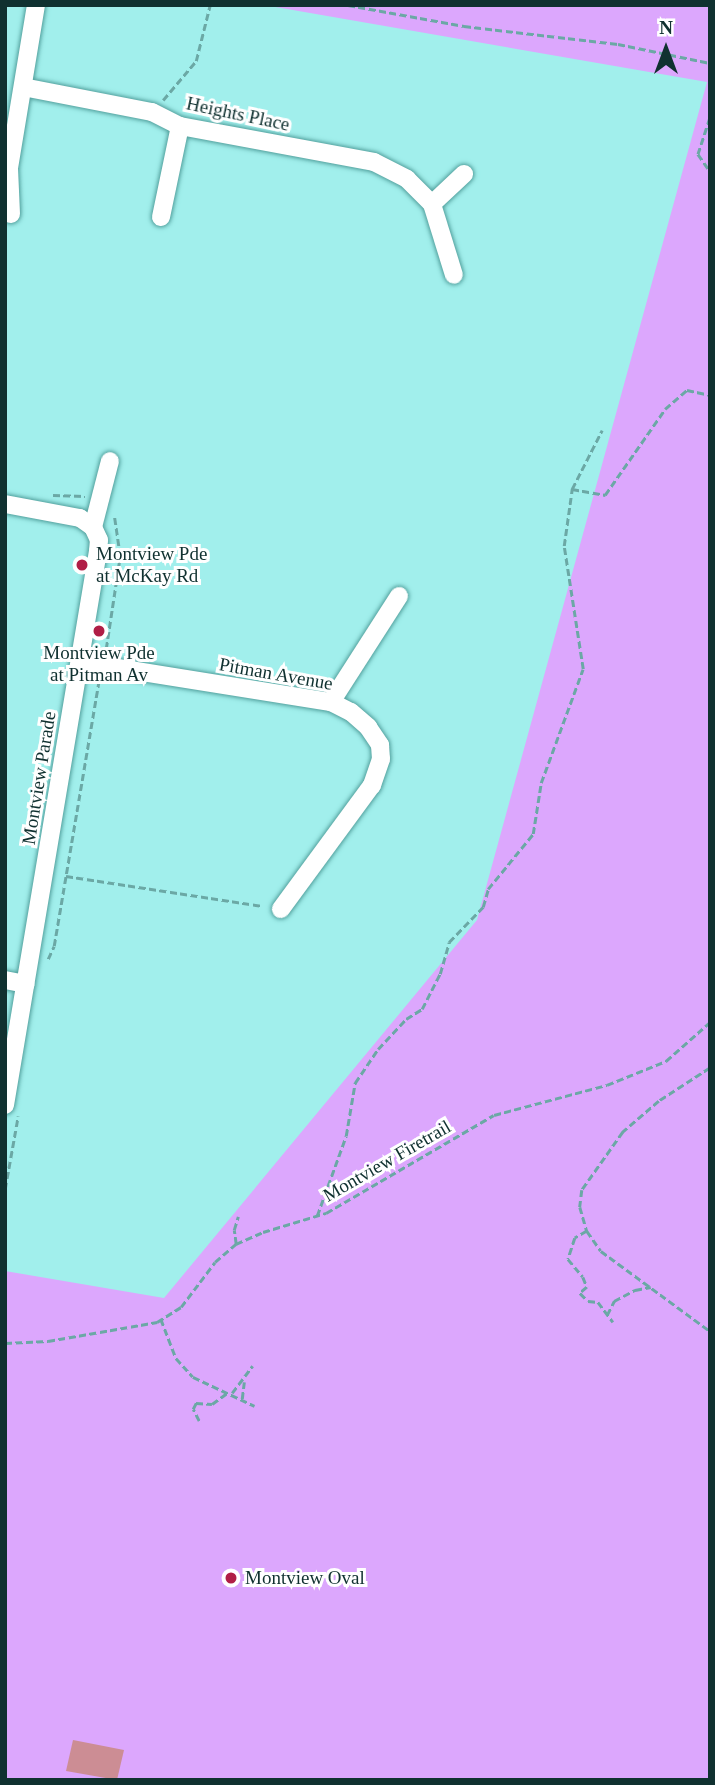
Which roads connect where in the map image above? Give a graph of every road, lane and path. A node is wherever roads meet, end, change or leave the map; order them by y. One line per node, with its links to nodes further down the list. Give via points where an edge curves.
1 (36, 5): 5 (street)
2 (210, 5): 6 (path, via 196,61)
3 (348, 5): 4 (path, via 464,26 618,44)
4 (710, 63)
5 (23, 86): 6 (street, Heights Place); 12 (street, via 9,168)
6 (152, 112): 8 (street, Heights Place)
7 (710, 118): 9 (path, via 698,154)
8 (180, 126): 11 (street, Heights Place, via 374,162 407,179); 13 (street)
9 (710, 171)
10 (464, 174): 11 (street)
11 (432, 204): 14 (street, Heights Place)
12 (12, 214)
13 (161, 217)
14 (454, 275)
15 (710, 395): 18 (path, via 687,390 665,409 606,495)
16 (602, 430): 18 (path)
17 (110, 461): 20 (street, Montview Parade)
18 (572, 489): 37 (path, via 564,546 583,669 541,783 533,834 488,889 482,907 449,942 440,974 422,1009 378,1049 355,1083 346,1136)
19 (48, 494): 20 (path, via 83,495)
20 (99, 502): 22 (street, Montview Parade); 24 (path, via 114,514 120,556 105,646)
21 (5, 505): 22 (street, via 80,518)
22 (93, 527): 25 (street, Montview Parade, via 99,540)
23 (399, 596): 27 (street)
24 (108, 654)
25 (80, 662): 27 (street, Pitman Avenue); 32 (street, Montview Parade)
26 (100, 677): 28 (path)
27 (331, 702): 29 (street, Pitman Avenue, via 368,727 380,745 381,759 372,785)
28 (66, 876): 29 (path); 30 (path, via 54,947)
29 (281, 909)
30 (43, 968)
31 (5, 980): 32 (street)
32 (26, 984): 35 (street, Montview Parade)
33 (710, 1022): 37 (path, Montview Firetrail, via 666,1061 607,1085 494,1115)
34 (710, 1068): 39 (path, via 659,1101 623,1132 592,1172 582,1189 580,1208)
35 (12, 1110): 36 (path)
36 (5, 1189)
37 (317, 1216): 40 (path, Montview Firetrail)
38 (238, 1217): 40 (path)
39 (587, 1231): 41 (path, via 601,1251); 42 (path, via 575,1238 568,1259 587,1287 579,1293 598,1302)
40 (236, 1244): 43 (path, Montview Firetrail, via 215,1262 181,1307)
41 (652, 1287): 42 (path, via 614,1301); 45 (path)
42 (607, 1315): 44 (path)
43 (161, 1319): 46 (path, Montview Firetrail, via 48,1341); 49 (path, via 176,1358 193,1377)
44 (613, 1321)
45 (710, 1331)
46 (5, 1343)
47 (252, 1366): 48 (path)
48 (244, 1381): 50 (path); 51 (path)
49 (227, 1392): 50 (path); 53 (path, via 212,1404 196,1404 193,1409)
50 (232, 1393): 51 (path)
51 (242, 1399): 52 (path)
52 (255, 1406)
53 (199, 1421)

